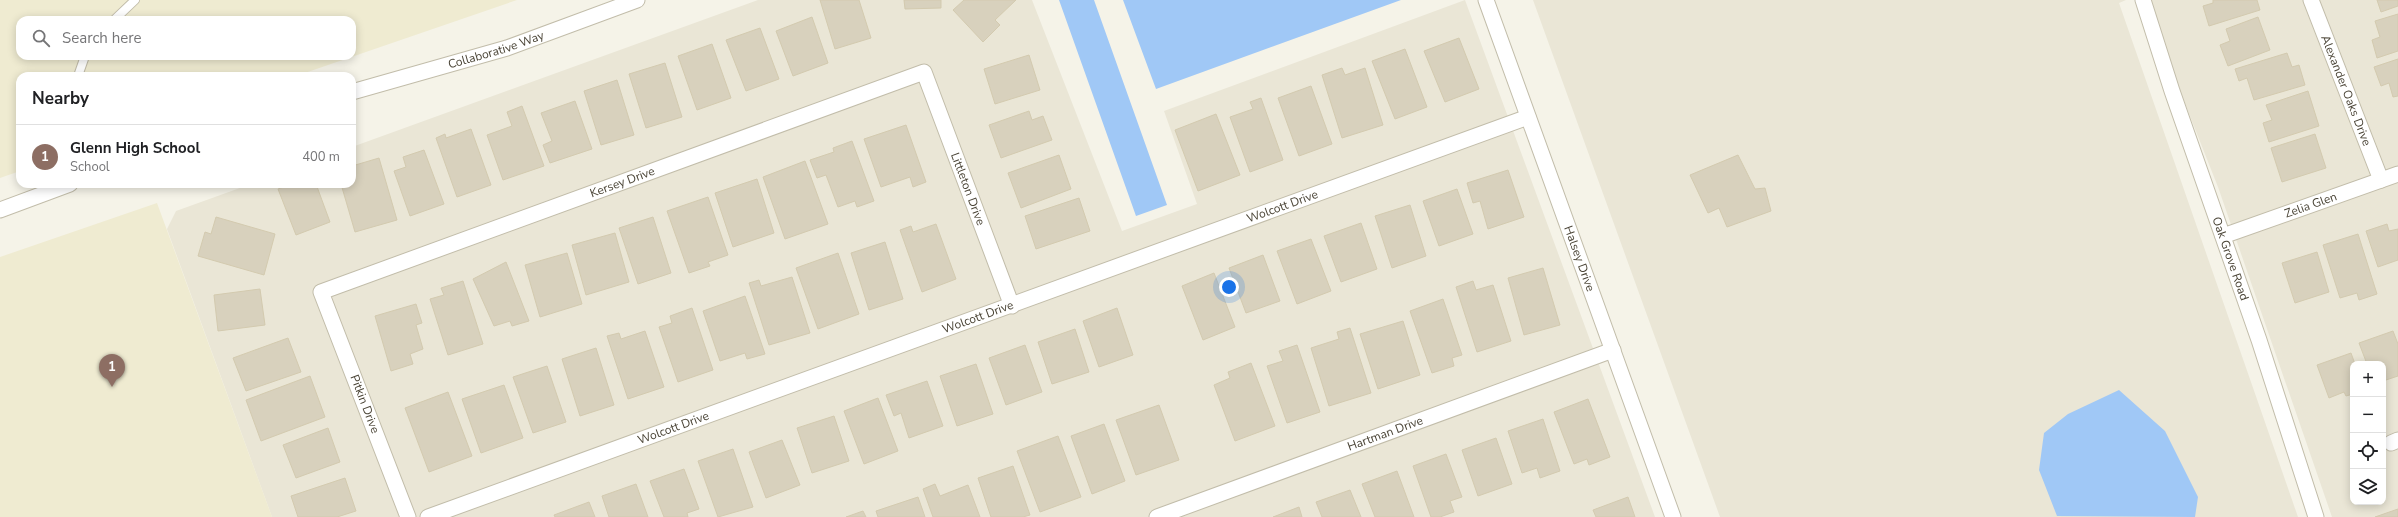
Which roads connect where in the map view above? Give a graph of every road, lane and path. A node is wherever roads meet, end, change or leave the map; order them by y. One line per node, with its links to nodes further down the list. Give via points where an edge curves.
1 (135, 0): 6 (lane)
2 (637, 0): 10 (street, Collaborative Way, via 507,48)
3 (1486, 0): 11 (street, Halsey Drive)
4 (2143, 0): 16 (street, Oak Grove Road)
5 (2311, 0): 13 (street, Alexander Oaks Drive)
6 (118, 16)
7 (84, 60): 8 (lane)
8 (79, 72)
9 (924, 72): 17 (street, Kersey Drive); 18 (street, Littleton Drive)
10 (356, 91)
11 (1528, 118): 18 (street, Wolcott Drive); 19 (street, Halsey Drive)
12 (2398, 174): 13 (street, Zelia Glen)
13 (2381, 180): 16 (street, Zelia Glen)
14 (59, 188): 15 (street)
15 (0, 210)
16 (2223, 236): 24 (street, Oak Grove Road)
17 (321, 292): 20 (street, Pitkin Drive)
18 (1012, 306): 21 (street, Wolcott Drive)
19 (1613, 350): 22 (street, Hartman Drive); 23 (street, Halsey Drive)
20 (408, 517)
21 (428, 517)
22 (1157, 517)
23 (1674, 517)
24 (2316, 517)

